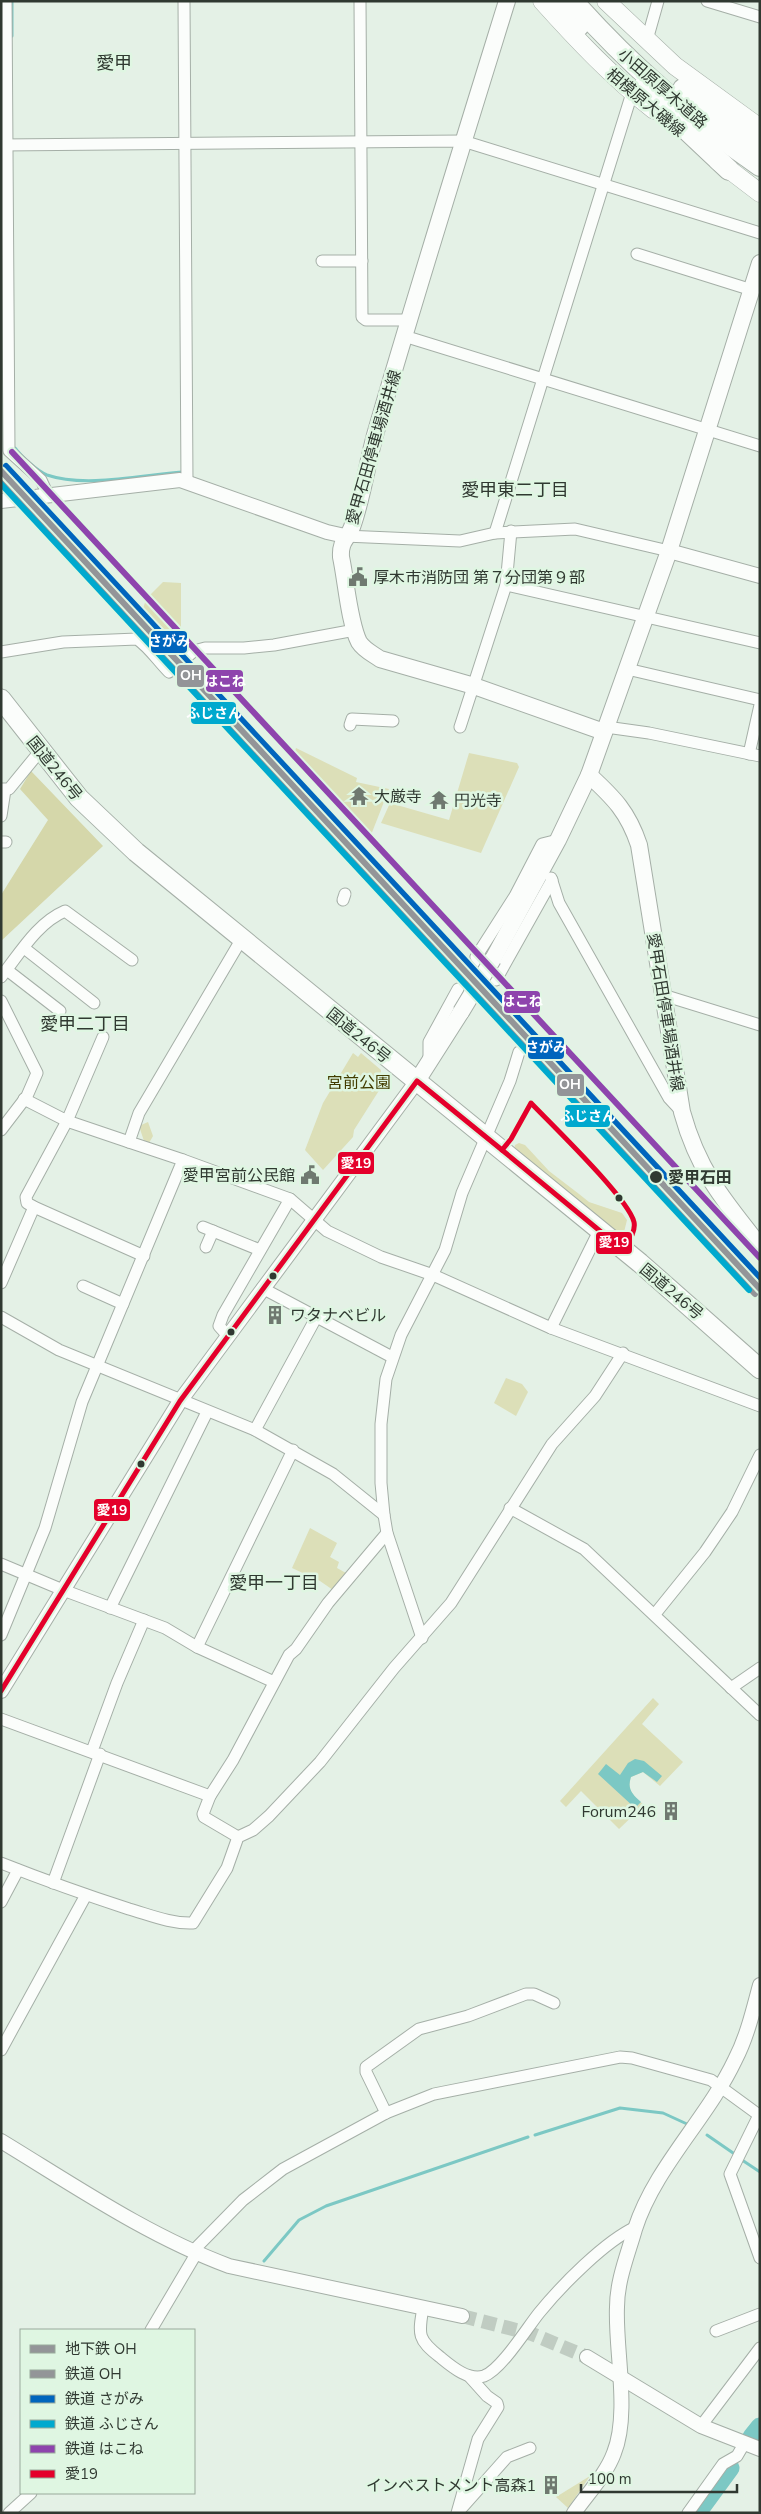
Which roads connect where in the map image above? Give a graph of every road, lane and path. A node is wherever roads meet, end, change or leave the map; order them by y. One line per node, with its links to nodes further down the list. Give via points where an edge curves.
1 (6, 1): 20 (street)
2 (184, 1): 19 (street)
3 (360, 1): 18 (street)
4 (514, 1): 12 (street)
5 (542, 1): 15 (main road, 相模原大磯線)
6 (556, 1): 23 (highway, via 604,53)
7 (573, 1): 22 (highway, 小田原厚木道路, via 639,69)
8 (591, 1): 21 (highway, 小田原厚木道路, via 647,58)
9 (606, 1): 14 (main road)
10 (658, 1): 14 (street)
11 (707, 1): 13 (street)
12 (505, 9): 17 (main road, 愛甲石田停車場酒井線)
13 (760, 17)
14 (646, 40): 16 (main road, via 675,66)
15 (632, 93): 23 (main road, 相模原大磯線); 24 (street)
16 (760, 128)
17 (463, 141): 18 (street); 24 (street); 32 (main road, 愛甲石田停車場酒井線)
18 (362, 143): 19 (street); 29 (street)
19 (184, 144): 20 (street); 36 (street)
20 (4, 145): 37 (street, via 9,451 41,480)
21 (760, 149)
22 (760, 166)
23 (729, 170): 25 (main road, 相模原大磯線)
24 (603, 183): 26 (street); 33 (street)
25 (760, 193)
26 (760, 233)
27 (644, 254): 31 (street, via 697,269)
28 (322, 261): 29 (street)
29 (362, 261): 32 (street, via 364,319)
30 (760, 263): 31 (main road)
31 (752, 290): 34 (main road)
32 (406, 328): 33 (street); 41 (main road, 愛甲石田停車場酒井線, via 352,528)
33 (542, 379): 34 (street); 40 (street)
34 (708, 430): 35 (street); 42 (main road)
35 (760, 446)
36 (187, 482): 37 (street, via 180,480); 41 (street)
37 (48, 495): 38 (street)
38 (1, 501)
39 (512, 531): 40 (street); 42 (street, via 575,529); 44 (street)
40 (496, 533): 41 (street, via 460,541)
41 (345, 536): 46 (main road, 愛甲石田停車場酒井線, via 341,557)
42 (669, 551): 43 (street); 45 (main road)
43 (760, 576)
44 (506, 585): 45 (street); 52 (street)
45 (645, 618): 47 (street); 50 (main road)
46 (355, 630): 49 (street, via 274,645 204,648); 52 (main road, 愛甲石田停車場酒井線, via 360,643 380,659)
47 (760, 643)
48 (1, 652): 51 (street, via 63,642 137,639 169,672)
49 (188, 656)
50 (627, 669): 54 (street); 59 (main road)
51 (172, 670)
52 (474, 686): 58 (street); 59 (main road, 愛甲石田停車場酒井線)
53 (1, 699): 60 (highway, 国道246号)
54 (760, 700)
55 (760, 705): 61 (street)
56 (394, 721): 57 (street, via 352,719)
57 (350, 725)
58 (460, 727)
59 (605, 730): 61 (street, via 649,732); 62 (main road)
60 (41, 750): 63 (street, via 12,786); 68 (highway, 国道246号, via 98,818)
61 (754, 755)
62 (589, 774): 65 (main road); 73 (main road, 愛甲石田停車場酒井線, via 613,797 632,824 639,845)
63 (3, 789): 64 (street)
64 (1, 816)
65 (558, 840): 66 (main road); 67 (street, via 542,844 515,896 476,957 496,980)
66 (544, 866): 67 (street); 80 (main road, bridge, via 493,959)
67 (552, 880): 83 (street, via 559,903 669,1098)
68 (241, 940): 81 (highway, 国道246号); 87 (street, via 139,1113)
69 (24, 948): 70 (street, via 39,929 66,911); 71 (street); 75 (street, via 71,977)
70 (132, 960)
71 (4, 973): 76 (street)
72 (458, 989): 80 (street, via 429,1042)
73 (663, 995): 77 (street); 83 (main road, 愛甲石田停車場酒井線)
74 (1, 1001): 82 (street, via 37,1073)
75 (94, 1003)
76 (60, 1011)
77 (760, 1025)
78 (103, 1038): 84 (street, via 97,1063)
79 (519, 1052): 86 (street)
80 (429, 1062): 81 (main road)
81 (417, 1081): 86 (highway, 国道246号); 91 (street)
82 (24, 1099): 84 (street); 85 (street)
83 (682, 1112): 93 (main road, 愛甲石田停車場酒井線, via 692,1146 704,1171)
84 (67, 1121): 87 (street); 90 (street, via 26,1197 27,1203)
85 (1, 1130)
86 (485, 1138): 92 (highway, 国道246号); 97 (street)
87 (129, 1142): 88 (street)
88 (183, 1160): 89 (street); 96 (street)
89 (290, 1199): 91 (street); 95 (street)
90 (34, 1207): 96 (street); 98 (street)
91 (313, 1219): 97 (street, via 327,1231 381,1257); 100 (street)
92 (599, 1231): 104 (street); 109 (highway, 国道246号)
93 (757, 1238)
94 (206, 1247): 95 (street, via 208,1229)
95 (260, 1250): 105 (street, via 223,1315 219,1326)
96 (144, 1256): 101 (street)
97 (433, 1275): 104 (street); 107 (street)
98 (1, 1283)
99 (83, 1286): 101 (street)
100 (262, 1288): 102 (street); 105 (street)
101 (123, 1304): 108 (street)
102 (317, 1316): 107 (street); 113 (street)
103 (2, 1321): 108 (street)
104 (551, 1328): 106 (street)
105 (227, 1335): 110 (street)
106 (623, 1353): 111 (street); 116 (street, via 595,1396 552,1444)
107 (392, 1357): 117 (street, via 381,1424)
108 (98, 1367): 110 (street); 120 (street, via 82,1402 45,1528)
109 (760, 1369)
110 (180, 1401): 112 (street); 121 (street)
111 (760, 1406)
112 (207, 1412): 113 (street); 122 (street)
113 (255, 1430): 114 (street)
114 (293, 1450): 117 (street, via 333,1474); 127 (street)
115 (760, 1455): 123 (street, via 732,1512 705,1552)
116 (510, 1508): 123 (street, via 584,1549); 126 (street, via 452,1602)
117 (384, 1514): 118 (street)
118 (387, 1533): 126 (street); 129 (street, via 328,1603 289,1655)
119 (1, 1564): 120 (street)
120 (26, 1574): 121 (street); 125 (street)
121 (63, 1590): 122 (street); 131 (street)
122 (110, 1608): 124 (street)
123 (655, 1614): 130 (street)
124 (144, 1620): 127 (street); 134 (street, via 117,1683)
125 (1, 1635)
126 (422, 1638): 136 (street, via 394,1668 320,1762 269,1816 253,1830)
127 (197, 1647): 129 (street)
128 (760, 1668): 130 (street)
129 (274, 1682): 135 (street)
130 (730, 1688): 132 (street)
131 (1, 1691)
132 (760, 1715)
133 (1, 1719): 134 (street)
134 (96, 1752): 135 (street); 139 (street)
135 (210, 1796): 136 (street, via 204,1817)
136 (238, 1836): 140 (street, via 227,1868 193,1923 180,1924)
137 (1, 1863): 138 (street)
138 (18, 1870): 139 (street); 141 (street)
139 (53, 1883): 140 (street)
140 (86, 1895): 144 (street)
141 (1, 1902)
142 (760, 1985): 145 (street, via 747,2033)
143 (554, 2003): 146 (street, via 526,1994 410,2034 366,2067)
144 (1, 2050)
145 (720, 2086): 146 (street, via 702,2078 620,2057 434,2094); 148 (street, via 653,2189); 150 (street, via 759,2115 730,2174)
146 (386, 2113): 149 (street, via 283,2169 242,2200)
147 (2, 2142): 149 (street)
148 (636, 2227): 158 (street, via 620,2234 548,2303 499,2365 484,2376); 159 (street, via 619,2287)
149 (194, 2253): 151 (street, via 229,2266); 154 (street)
150 (760, 2258)
151 (423, 2308): 153 (street); 158 (street, via 419,2328 425,2345)
152 (760, 2314): 155 (street)
153 (462, 2316)
154 (152, 2329)
155 (716, 2331)
156 (760, 2348): 160 (street)
157 (587, 2357): 159 (street)
158 (469, 2376): 165 (street, via 498,2406 478,2439)
159 (621, 2376): 160 (street, via 661,2404); 167 (street, via 619,2433 614,2455)
160 (701, 2426): 161 (street)
161 (744, 2444): 163 (street); 168 (street, via 738,2456 722,2464)
162 (530, 2448): 165 (street, via 507,2457)
163 (760, 2449)
164 (30, 2494): 166 (street)
165 (457, 2512)
166 (9, 2513)
167 (574, 2513)
168 (688, 2513)

